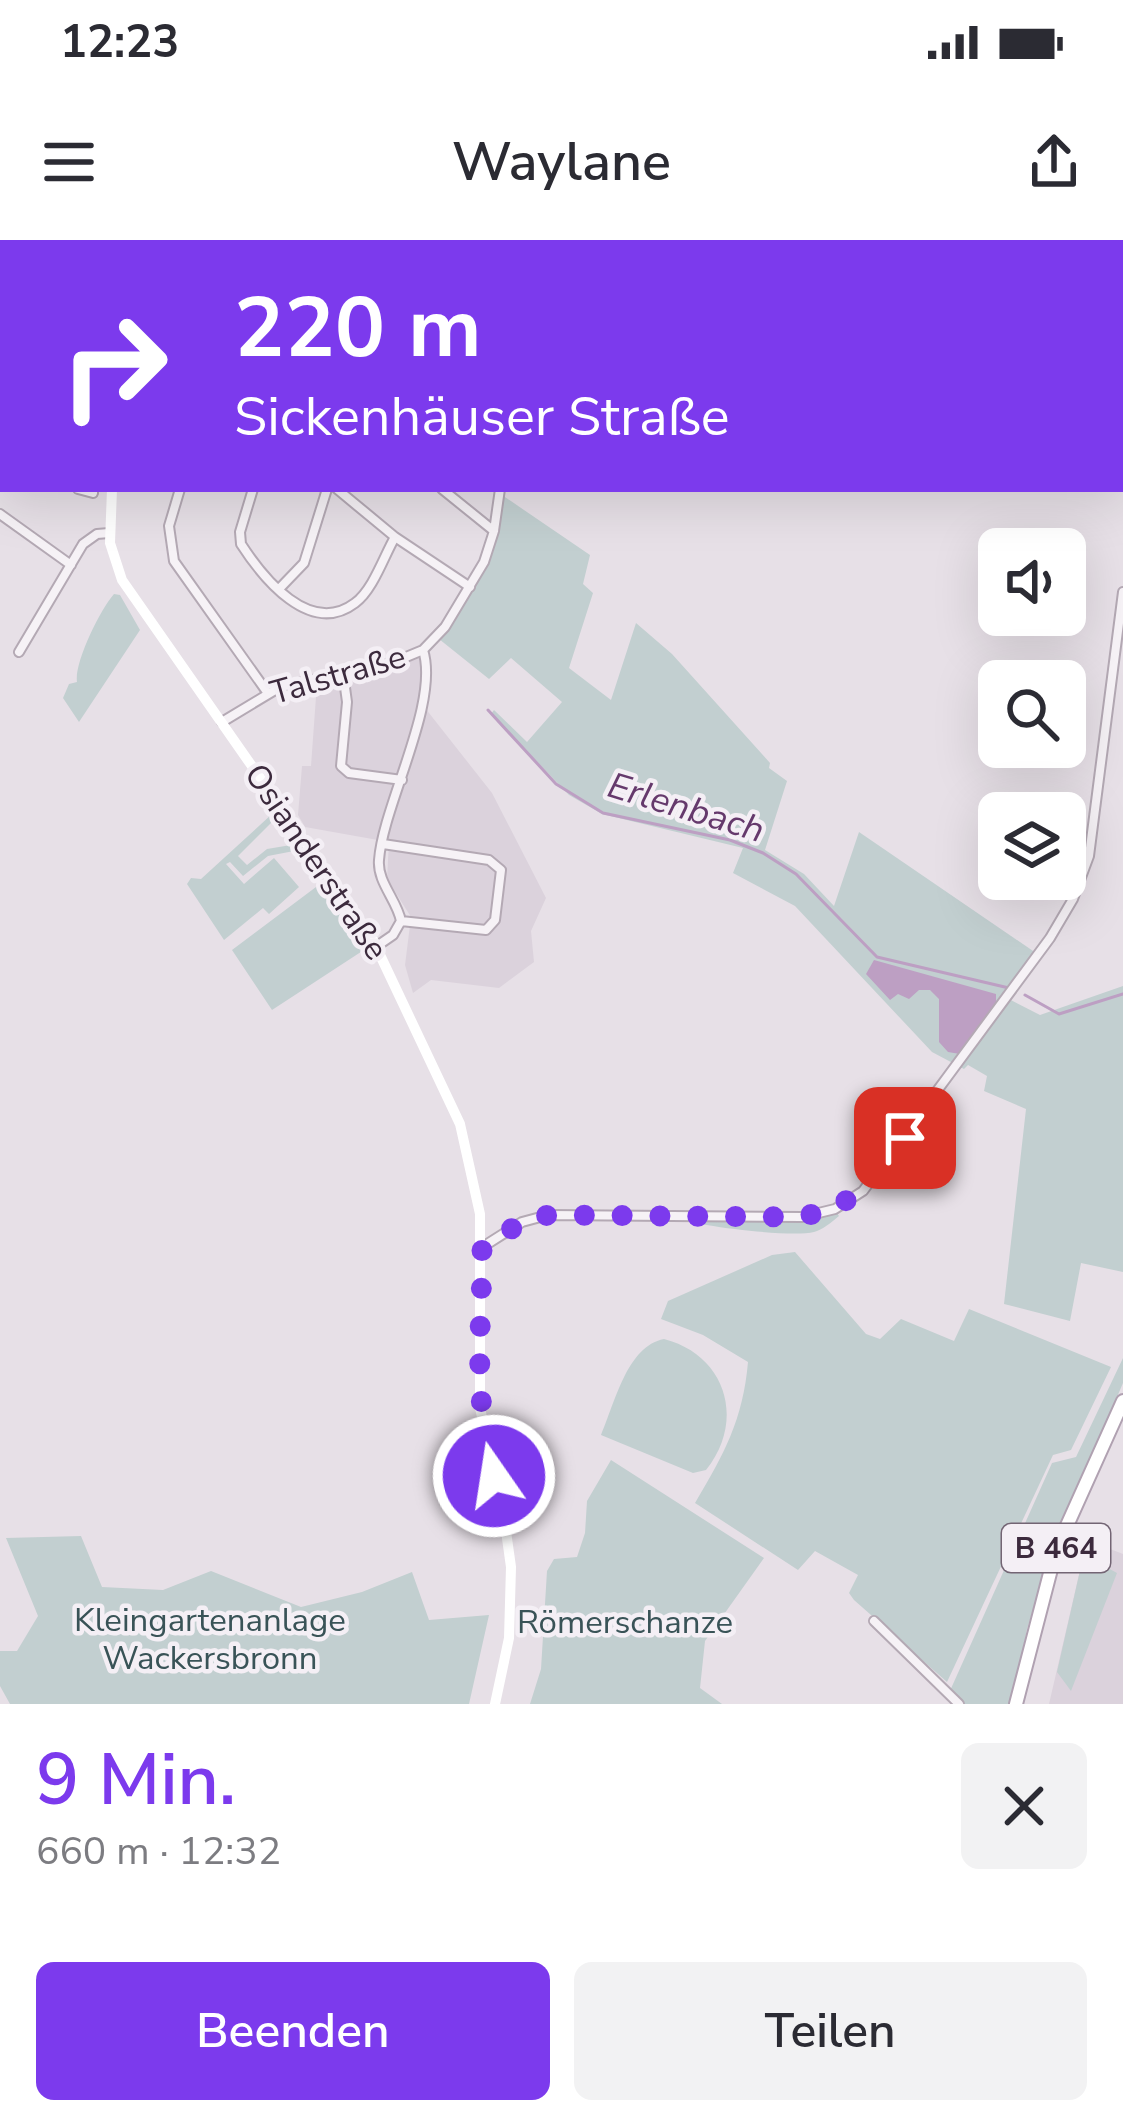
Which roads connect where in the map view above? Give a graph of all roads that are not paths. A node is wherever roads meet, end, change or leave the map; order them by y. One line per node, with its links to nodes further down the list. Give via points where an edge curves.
1 (89, 492): 9 (street)
2 (112, 492): 12 (street, Osianderstraße)
3 (179, 492): 21 (street, via 169,526 174,561)
4 (252, 492): 16 (street, via 240,538)
5 (326, 492): 16 (street, via 304,563)
6 (341, 492): 13 (street)
7 (446, 492): 11 (street)
8 (500, 492): 11 (street, Talstraße)
9 (93, 493)
10 (0, 514): 14 (street)
11 (494, 531): 15 (street, Talstraße)
12 (109, 532): 14 (street, via 87,540); 22 (street, Osianderstraße, via 131,595)
13 (395, 537): 15 (street); 16 (street, via 351,606 304,611)
14 (71, 565): 19 (street)
15 (470, 586): 18 (street, Talstraße)
16 (279, 589)
17 (1123, 592): 27 (street, via 1089,856 1073,898 863,1191 835,1209 802,1216 548,1215 522,1222)
18 (423, 650): 20 (street, Talstraße); 23 (street, via 426,671)
19 (19, 652)
20 (343, 673): 21 (street, Talstraße); 23 (street, via 341,766)
21 (267, 692): 22 (street, Talstraße)
22 (220, 723): 26 (street, Osianderstraße)
23 (402, 780): 24 (street)
24 (382, 844): 25 (street, via 379,869); 25 (street, via 488,860 501,870 490,928)
25 (401, 921): 26 (street)
26 (377, 946): 27 (street, Osianderstraße, via 460,1124)
27 (482, 1252): 30 (street, Osianderstraße, via 480,1408 512,1584)
28 (1123, 1401): 32 (main road, B 464, via 1056,1550)
29 (874, 1622): 31 (street)
30 (495, 1704)
31 (959, 1704)
32 (1016, 1704)

